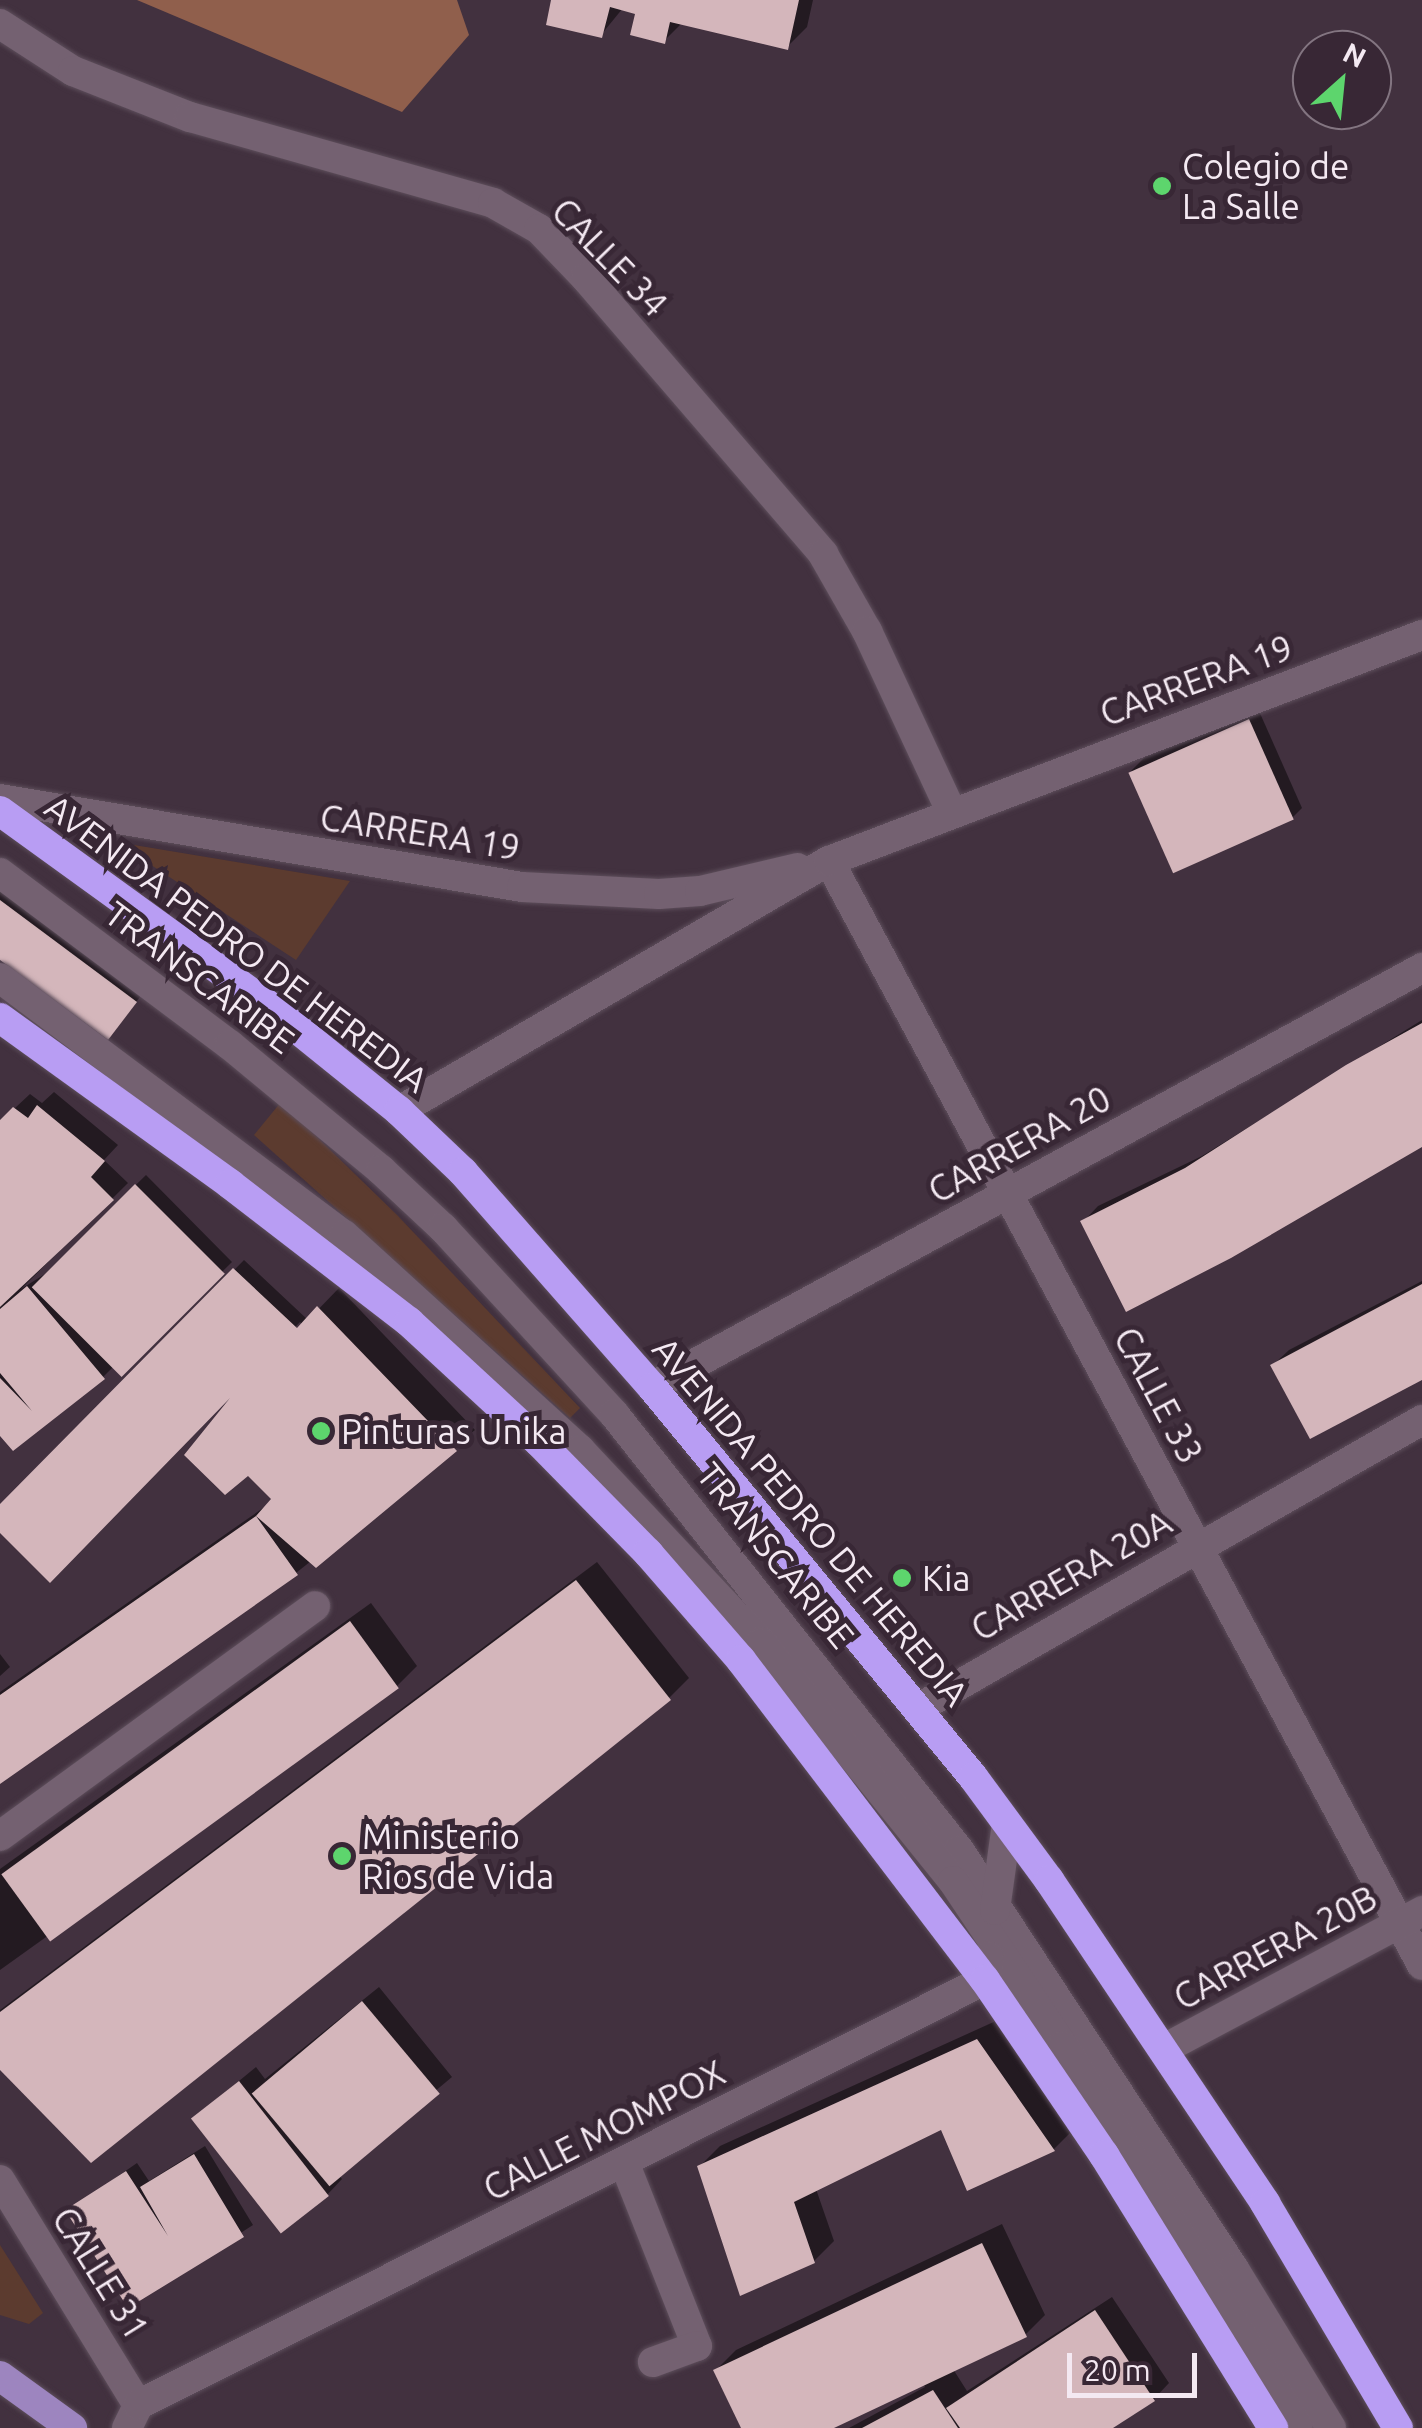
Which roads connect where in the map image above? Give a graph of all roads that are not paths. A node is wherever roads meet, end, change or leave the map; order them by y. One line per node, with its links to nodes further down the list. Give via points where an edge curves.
1 (0, 24): 5 (street, CALLE 34, via 73,71 190,116 493,203 539,230 823,554)
2 (1422, 635): 5 (street, CARRERA 19)
3 (0, 800): 6 (street, CARRERA 19, via 522,887 700,891)
4 (0, 811): 11 (highway, AVENIDA PEDRO DE HEREDIA, via 264,1002)
5 (951, 811): 6 (street, CARRERA 19)
6 (829, 860): 11 (street, CARRERA 19); 12 (street, CALLE 33)
7 (0, 874): 20 (street, TRANSCARIBE, via 298,1099 443,1228 614,1414 891,1759)
8 (1422, 968): 12 (street, CARRERA 20)
9 (0, 978): 22 (street, TRANSCARIBE, via 344,1234 580,1450 761,1643 953,1880)
10 (0, 1018): 24 (highway, via 359,1282 596,1496 741,1660)
11 (398, 1111): 13 (highway, AVENIDA PEDRO DE HEREDIA, via 463,1172)
12 (1008, 1193): 13 (street, CARRERA 20); 15 (street, CALLE 33)
13 (652, 1386): 17 (highway, AVENIDA PEDRO DE HEREDIA)
14 (1422, 1420): 15 (street, CARRERA 20A)
15 (1197, 1545): 17 (street, CARRERA 20A); 21 (street, CALLE 33)
16 (315, 1606): 19 (street)
17 (917, 1708): 18 (highway, AVENIDA PEDRO DE HEREDIA)
18 (1007, 1824): 20 (street); 25 (highway, AVENIDA PEDRO DE HEREDIA)
19 (0, 1836)
20 (996, 1904): 22 (street); 34 (street, TRANSCARIBE)
21 (1411, 1917): 23 (street, CALLE 33); 25 (street, CARRERA 20B)
22 (992, 1938): 24 (street); 33 (street, TRANSCARIBE)
23 (1422, 1965)
24 (985, 1980): 26 (street, CALLE MOMPOX); 32 (highway, via 1104,2155)
25 (1164, 2049): 35 (highway, AVENIDA PEDRO DE HEREDIA, via 1265,2203)
26 (624, 2162): 28 (street, via 696,2346); 30 (street, CALLE MOMPOX)
27 (0, 2180): 30 (street, CALLE 31)
28 (653, 2362)
29 (0, 2376): 31 (main road)
30 (133, 2416)
31 (72, 2428)
32 (1274, 2428)
33 (1298, 2428)
34 (1331, 2428)
35 (1398, 2428)

